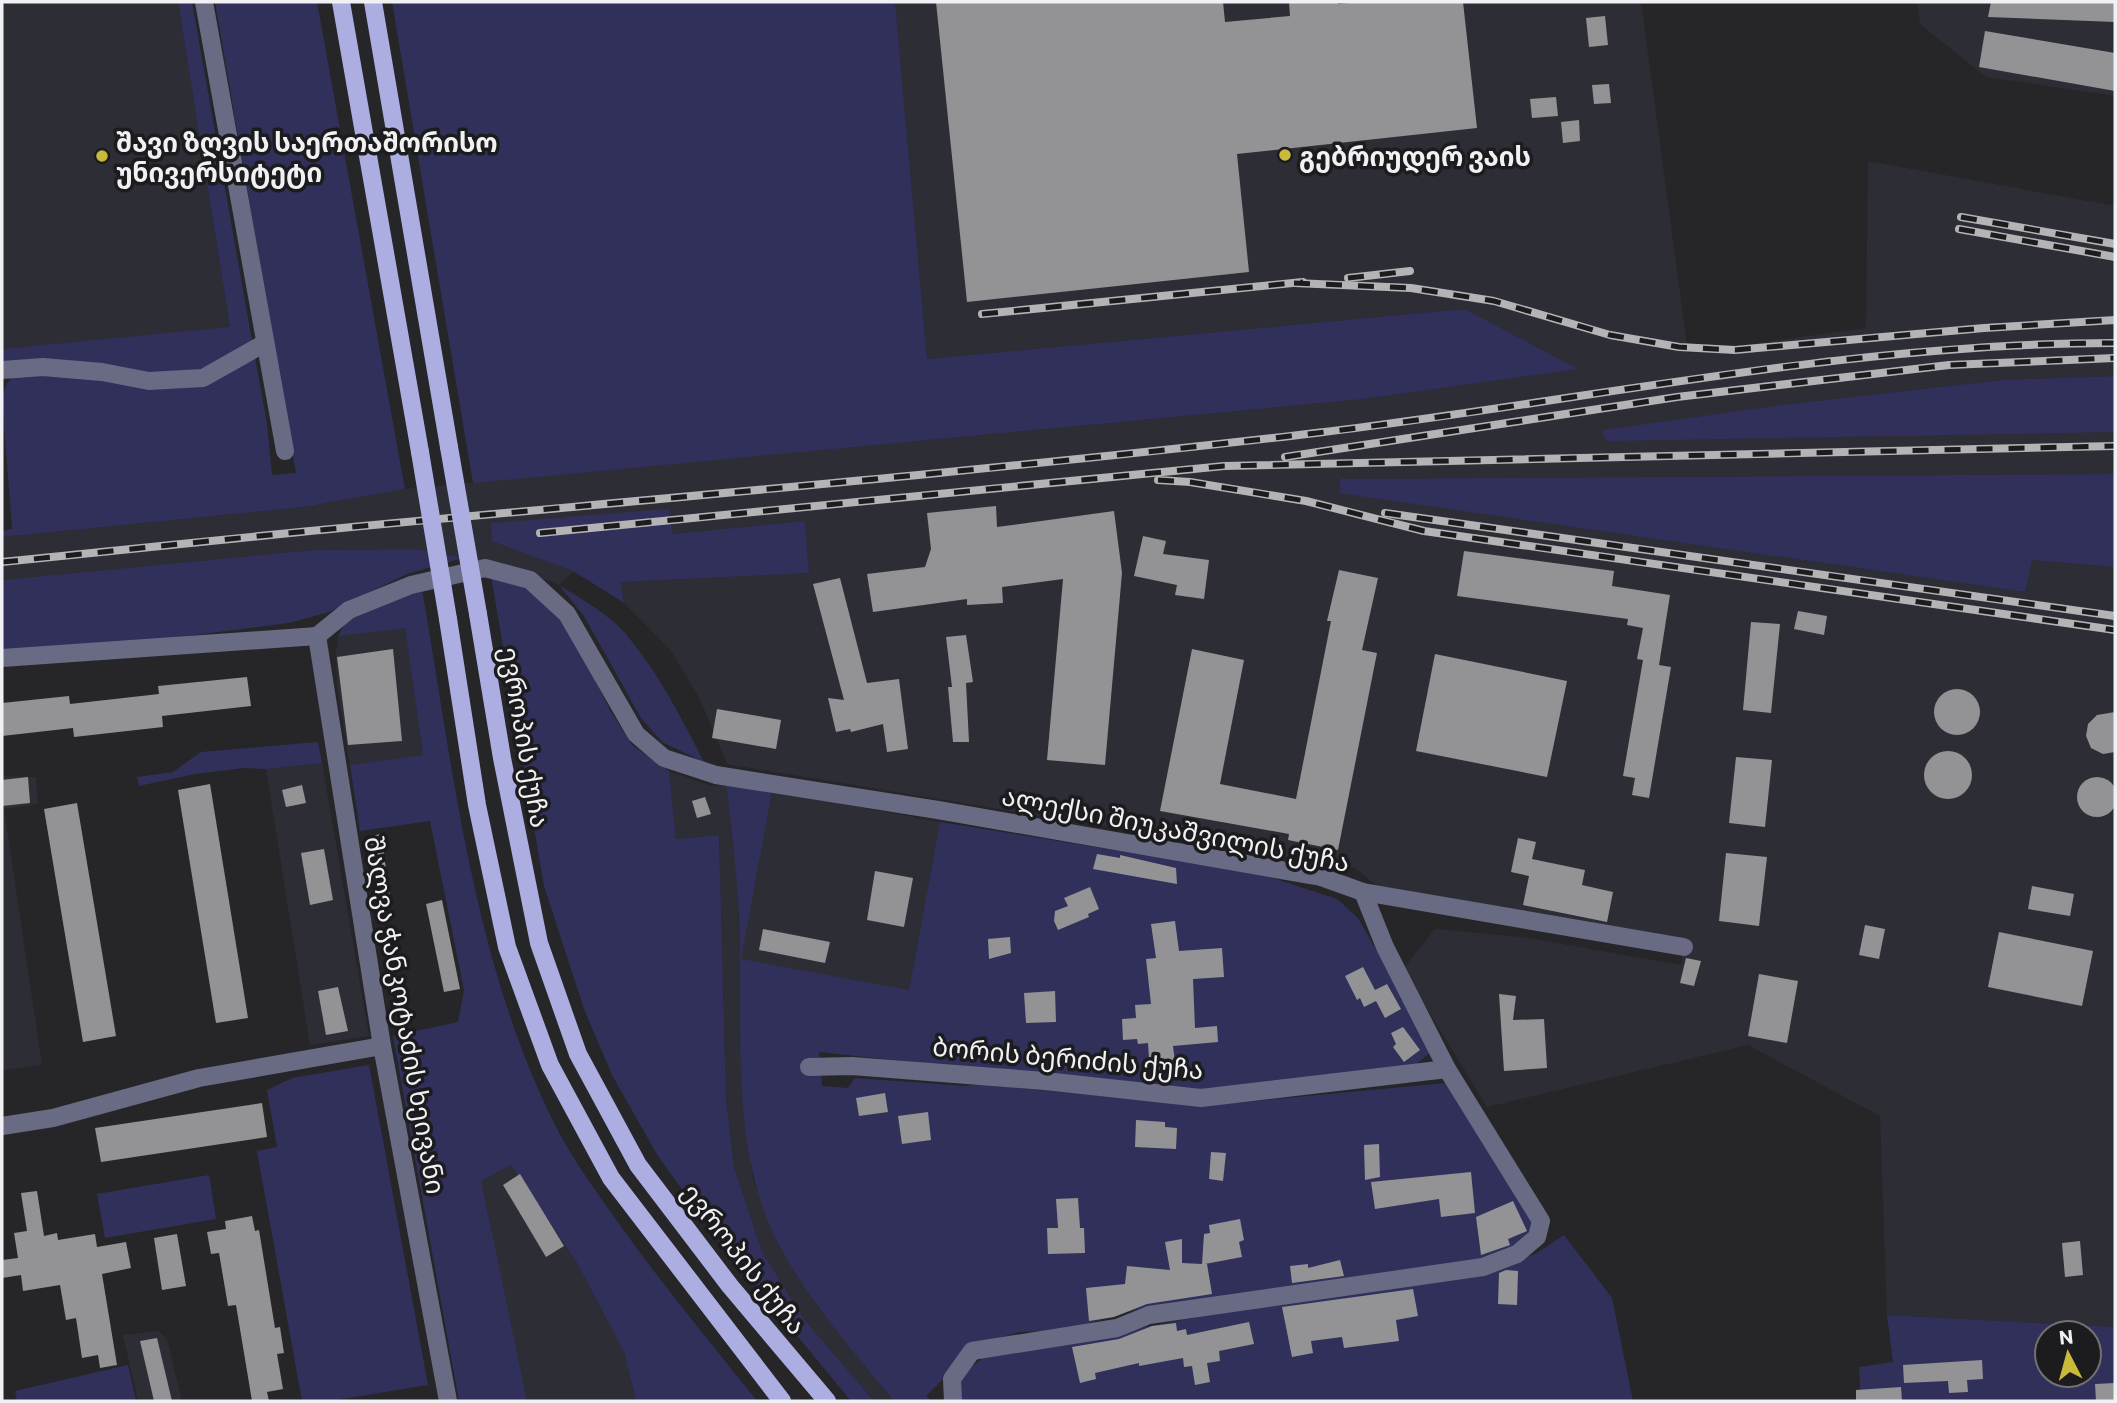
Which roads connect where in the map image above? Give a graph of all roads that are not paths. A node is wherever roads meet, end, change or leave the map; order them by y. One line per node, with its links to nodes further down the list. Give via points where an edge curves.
1 (204, 2): 4 (street)
2 (341, 2): 16 (main road, bridge, via 477,805 507,947 550,1065 611,1178)
3 (373, 2): 17 (main road, ევროპის ქუჩა, bridge, via 502,758 539,943 578,1054 638,1165 730,1286)
4 (265, 343): 5 (street, via 203,378 149,381 43,367); 6 (street)
5 (2, 370)
6 (285, 451)
7 (317, 636): 8 (street); 9 (street, ალექსი შიუკაშვილის ქუჩა, via 349,610 386,595 485,568 530,580 567,614 636,734 664,758 716,775 1308,875); 11 (street, შალვა ჭანკოტაძის ხეივანი)
8 (2, 658)
9 (1363, 892): 10 (street); 13 (street, ალექსი შიუკაშვილის ქუჩა, via 1385,947)
10 (1685, 947)
11 (382, 1046): 14 (street, via 200,1078 53,1118); 15 (street, შალვა ჭანკოტაძის ხეივანი)
12 (809, 1067): 13 (street, ბორის ბერიძის ქუჩა, via 852,1066 1045,1081 1201,1098)
13 (1447, 1069): 18 (street, ალექსი შიუკაშვილის ქუჩა, via 1541,1221 1537,1237 1517,1254 1483,1267 1149,1315 1117,1328 972,1351 952,1379)
14 (2, 1126)
15 (448, 1401)
16 (782, 1401)
17 (827, 1401)
18 (953, 1401)

